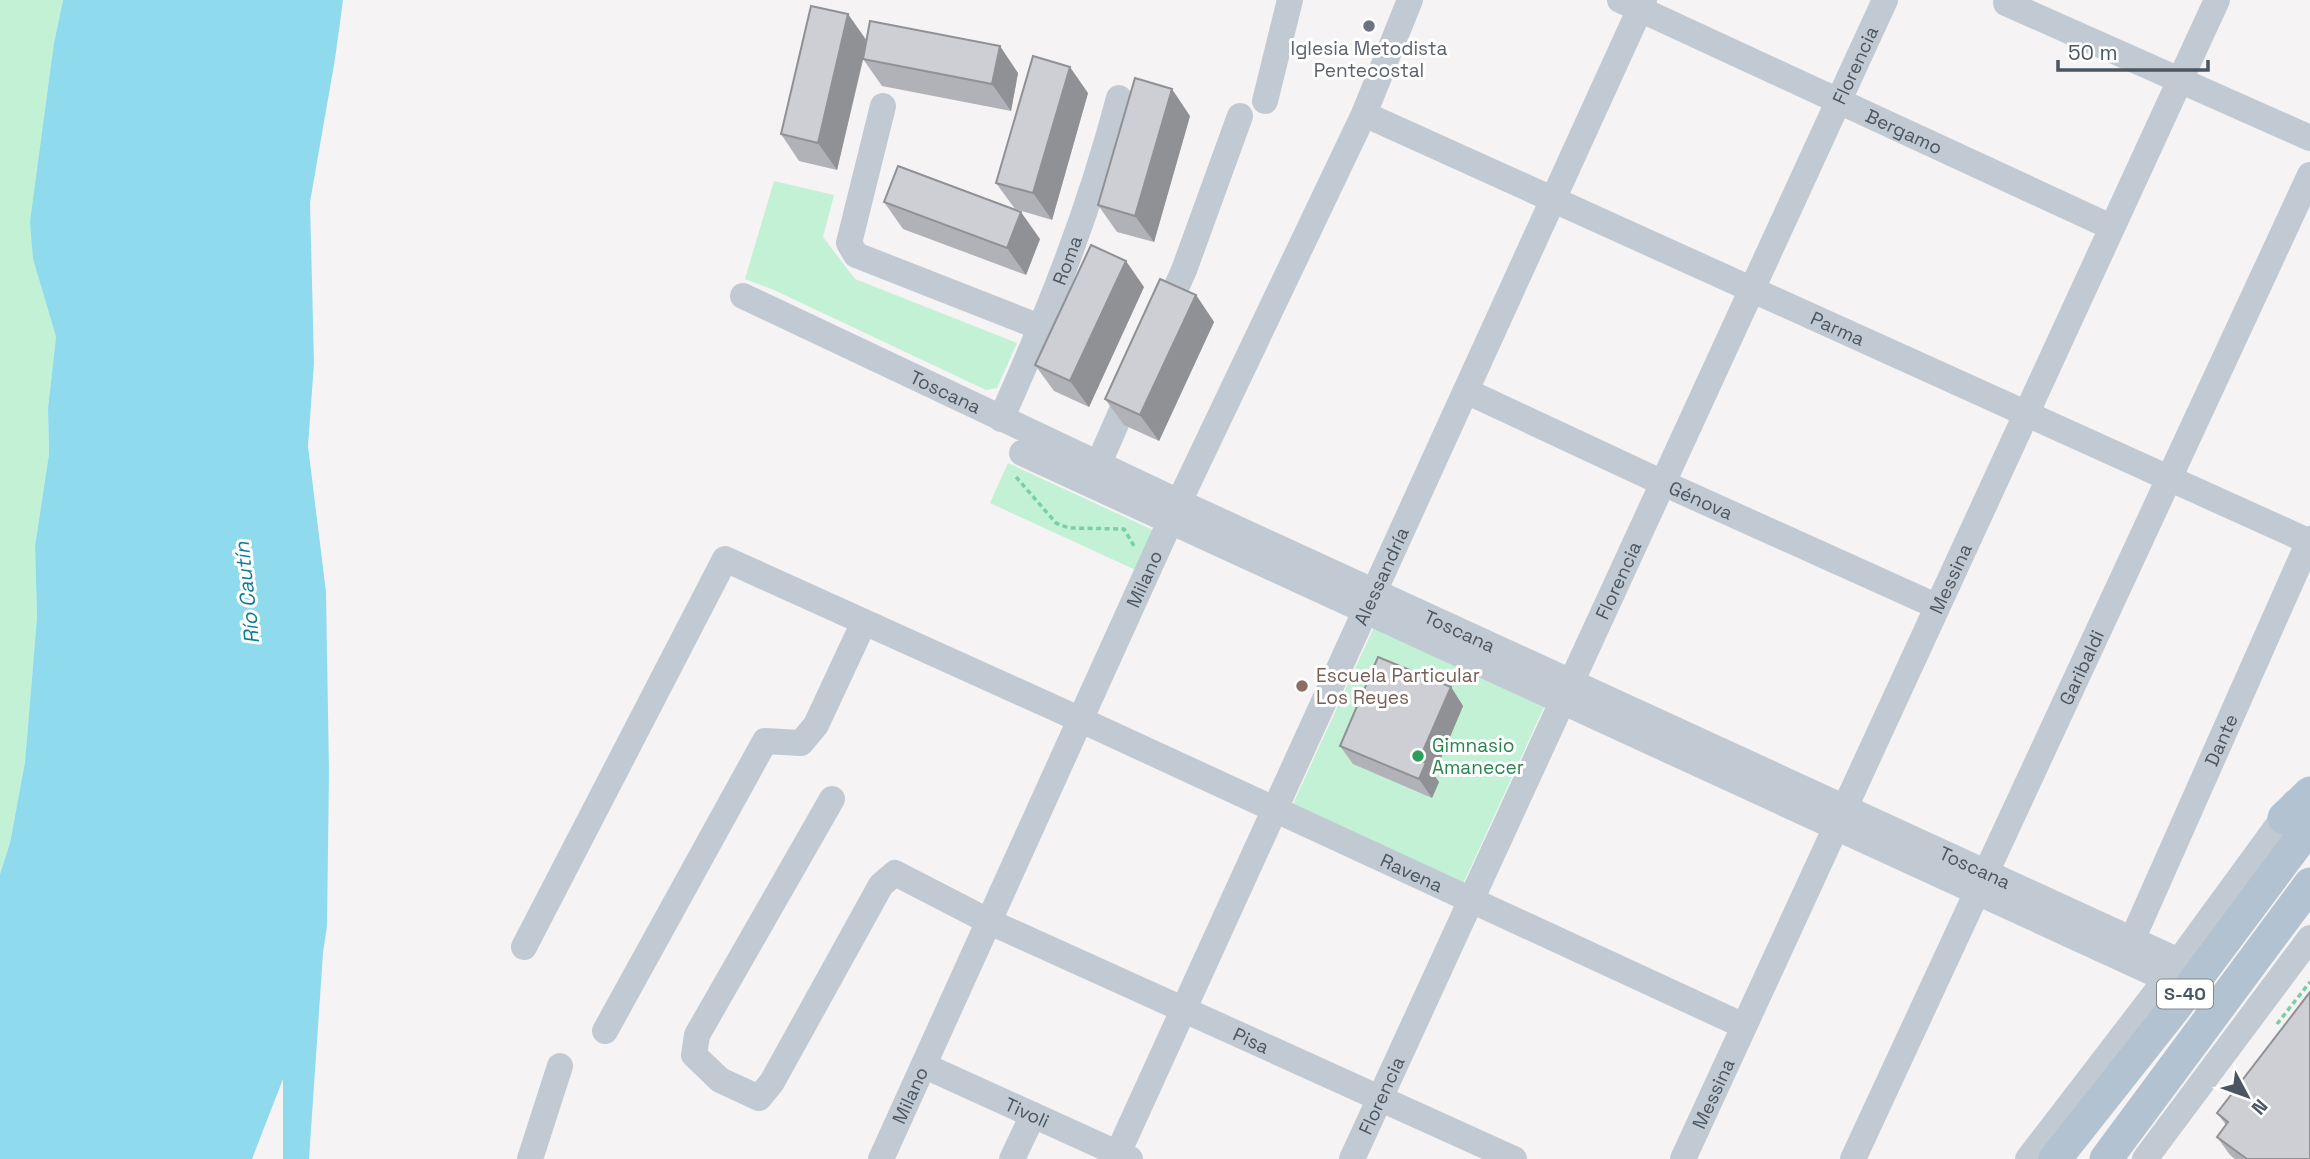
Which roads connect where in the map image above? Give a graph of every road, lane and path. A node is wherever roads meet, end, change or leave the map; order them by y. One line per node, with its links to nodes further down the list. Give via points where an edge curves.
1 (1290, 0): 9 (street)
2 (1410, 0): 12 (street, Milano)
3 (1885, 0): 10 (street, Florencia)
4 (2217, 0): 7 (street, Messina)
5 (1635, 3): 10 (street, Bergamo); 16 (street, Alessandría)
6 (2006, 3): 7 (street)
7 (2180, 80): 14 (street); 17 (street, Messina)
8 (1119, 98): 20 (street, Roma, via 1093,191)
9 (1265, 101)
10 (1838, 101): 17 (street, Bergamo); 18 (street, Florencia)
11 (883, 106): 20 (street, via 849,243 856,255)
12 (1364, 114): 16 (street, Parma); 28 (street, Milano)
13 (1240, 116): 25 (street, via 1184,270)
14 (2310, 138)
15 (2310, 175): 26 (street, Garibaldi)
16 (1553, 199): 18 (street, Parma); 21 (street, Alessandría)
17 (2110, 228): 22 (street, Messina)
18 (1752, 289): 22 (street, Parma); 27 (street, Florencia)
19 (743, 296): 23 (street, Toscana)
20 (1042, 328): 23 (street, Roma)
21 (1465, 391): 27 (street, Génova); 31 (street, Alessandría)
22 (2026, 414): 26 (street, Parma); 32 (street, Messina)
23 (1001, 419): 25 (street, Toscana)
24 (1020, 460): 28 (street, Toscana); 30 (path, via 1014,475 1056,523 1069,528 1125,529 1135,547)
25 (1098, 465): 28 (street, Toscana)
26 (2169, 479): 29 (street, Parma); 42 (street, Garibaldi)
27 (1663, 484): 32 (street, Génova); 34 (street, Florencia)
28 (1174, 512): 30 (street, Milano); 31 (street, Toscana)
29 (2310, 541): 47 (street, Dante)
30 (1154, 556): 35 (street, Milano)
31 (1370, 602): 34 (street, Toscana); 39 (street, Alessandría)
32 (1936, 606): 40 (street, Messina)
33 (864, 622): 35 (street, Ravena); 48 (street, Ravena, via 725,559); 52 (street, via 816,725 801,743 765,741)
34 (1567, 692): 40 (street, Toscana); 44 (street, Florencia)
35 (1079, 719): 39 (street, Ravena); 45 (street, Milano)
36 (2310, 783): 41 (street)
37 (2310, 793): 41 (main road)
38 (832, 799): 45 (street, Pisa, via 697,1035 694,1055 720,1080 760,1098 881,885 895,873)
39 (1275, 810): 44 (street, Ravena); 50 (street, Alessandría)
40 (1840, 818): 42 (street, Toscana); 51 (street, Messina)
41 (2297, 822): 49 (street); 66 (main road, S-40, via 2176,1006)
42 (1982, 883): 47 (street, Toscana); 49 (street, Toscana); 64 (street, Garibaldi)
43 (2310, 884): 67 (main road, S-40)
44 (1471, 901): 51 (street, Ravena); 55 (street, Florencia)
45 (990, 922): 50 (street, Pisa); 54 (street, Milano)
46 (2310, 938): 68 (street)
47 (2132, 940): 49 (street, Toscana)
48 (524, 947)
49 (2172, 970): 65 (street)
50 (1184, 1009): 55 (street, Pisa); 57 (street, Alessandría)
51 (1744, 1026): 63 (street, Messina)
52 (605, 1031)
53 (560, 1066): 58 (street)
54 (925, 1066): 56 (street, Tivoli); 59 (street, Milano)
55 (1380, 1098): 61 (street, Florencia); 62 (street, Pisa)
56 (1032, 1115): 57 (street, Tivoli); 60 (street)
57 (1124, 1156)
58 (530, 1159)
59 (881, 1159)
60 (1012, 1159)
61 (1352, 1159)
62 (1514, 1159)
63 (1683, 1159)
64 (1853, 1159)
65 (2028, 1159)
66 (2055, 1159)
67 (2106, 1159)
68 (2145, 1159)

